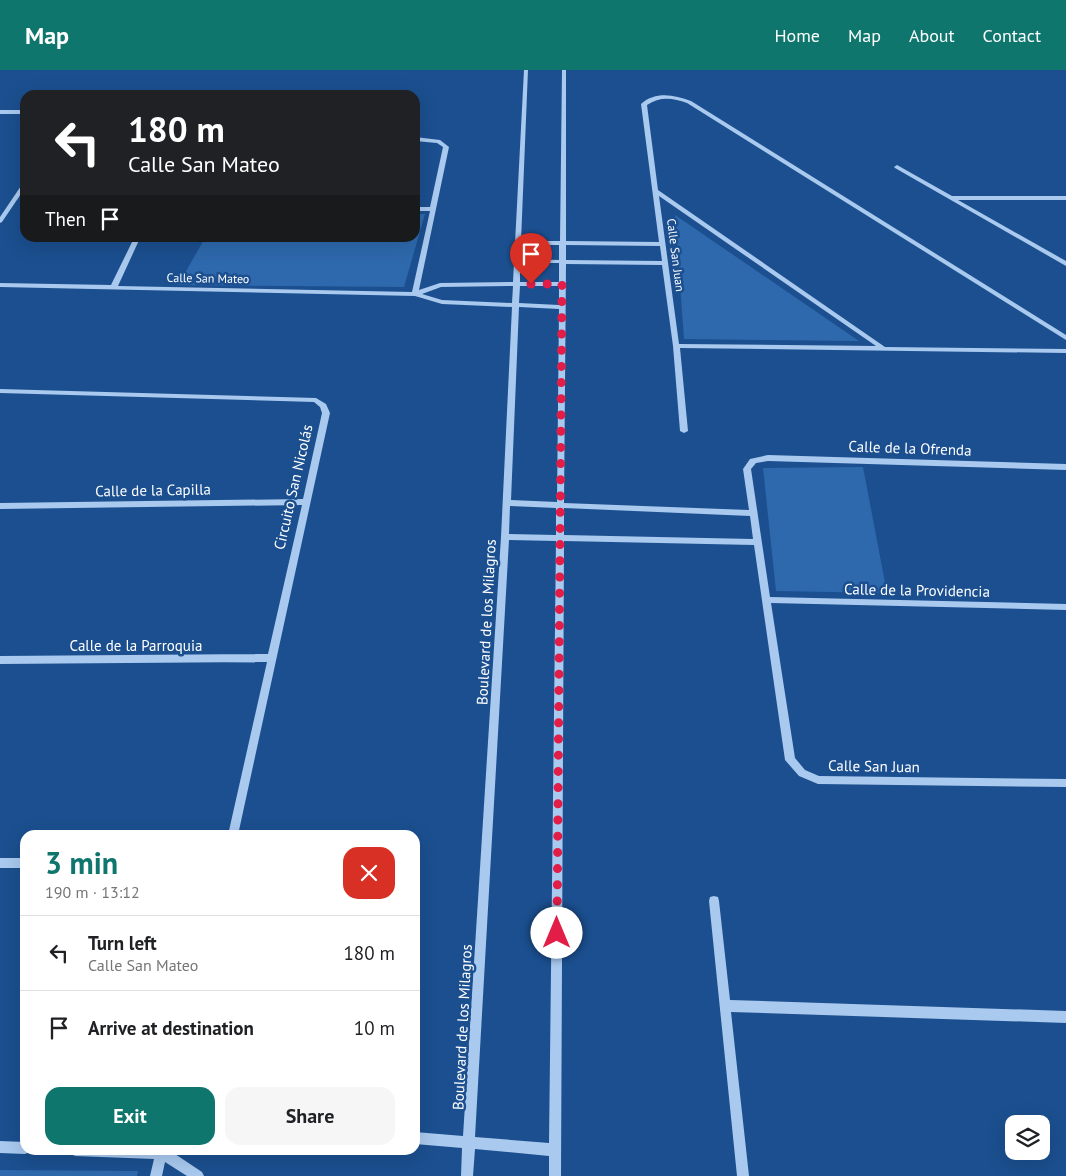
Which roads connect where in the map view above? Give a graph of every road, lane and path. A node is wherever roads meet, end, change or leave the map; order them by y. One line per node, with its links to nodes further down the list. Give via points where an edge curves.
1 (526, 70): 15 (street, Boulevard de los Milagros)
2 (564, 70): 16 (street)
3 (0, 112): 4 (street)
4 (20, 112)
5 (420, 139): 12 (street, via 438,141 446,147)
6 (897, 167): 9 (street)
7 (20, 191): 13 (street)
8 (656, 191): 17 (street, Calle San Juan); 29 (street, Calle San Juan, via 644,104 663,96 689,102); 31 (street)
9 (951, 198): 10 (street); 21 (street)
10 (1066, 198)
11 (420, 208): 12 (street)
12 (433, 209): 26 (street)
13 (0, 221)
14 (135, 242): 25 (street)
15 (518, 243): 16 (street); 18 (street, Boulevard de los Milagros)
16 (562, 243): 17 (street); 19 (street)
17 (662, 244): 20 (street, Calle San Juan)
18 (517, 261): 19 (street); 22 (street, Boulevard de los Milagros)
19 (562, 261): 20 (street); 23 (street)
20 (664, 263): 30 (street, Calle San Juan)
21 (1066, 264)
22 (516, 284): 23 (street, Calle San Mateo); 26 (street, Calle San Mateo, via 440,285); 27 (street, Boulevard de los Milagros)
23 (562, 284): 28 (street)
24 (0, 286): 25 (street, Calle San Mateo)
25 (114, 287): 26 (street, Calle San Mateo)
26 (415, 294): 27 (street, Calle San Mateo, via 442,302)
27 (515, 305): 28 (street, Calle San Mateo); 38 (street, Boulevard de los Milagros)
28 (562, 307): 40 (street)
29 (1066, 338)
30 (676, 346): 31 (street); 34 (street, Calle San Juan)
31 (883, 348): 32 (street)
32 (1066, 351)
33 (0, 390): 37 (street, Circuito San Nicolás, via 316,400 326,413)
34 (684, 431)
35 (753, 460): 36 (street, Calle de la Ofrenda); 41 (street, Calle San Juan, via 747,469)
36 (1066, 467)
37 (306, 502): 39 (street, Calle de la Capilla); 47 (street, Circuito San Nicolás)
38 (506, 504): 40 (street); 42 (street, Boulevard de los Milagros)
39 (0, 506)
40 (560, 506): 41 (street); 43 (street)
41 (754, 513): 44 (street, Calle San Juan)
42 (505, 537): 43 (street); 57 (street, Boulevard de los Milagros)
43 (561, 538): 44 (street); 60 (street)
44 (758, 542): 45 (street, Calle San Juan)
45 (767, 600): 46 (street, Calle de la Providencia); 49 (street, Calle San Juan, via 790,760 802,773 818,780)
46 (1066, 607)
47 (272, 658): 48 (street, Calle de la Parroquia); 50 (street, Circuito San Nicolás)
48 (0, 660)
49 (1066, 783)
50 (234, 830)
51 (0, 863): 52 (street)
52 (20, 863)
53 (714, 901): 54 (street)
54 (725, 1006): 55 (street); 67 (street)
55 (1066, 1016)
56 (420, 1138): 57 (street)
57 (469, 1142): 60 (street); 65 (street, Boulevard de los Milagros)
58 (0, 1147): 59 (street)
59 (20, 1148)
60 (555, 1150): 66 (street)
61 (164, 1155): 63 (street)
62 (170, 1155): 64 (street)
63 (156, 1176)
64 (198, 1176)
65 (467, 1176)
66 (555, 1176)
67 (744, 1176)

